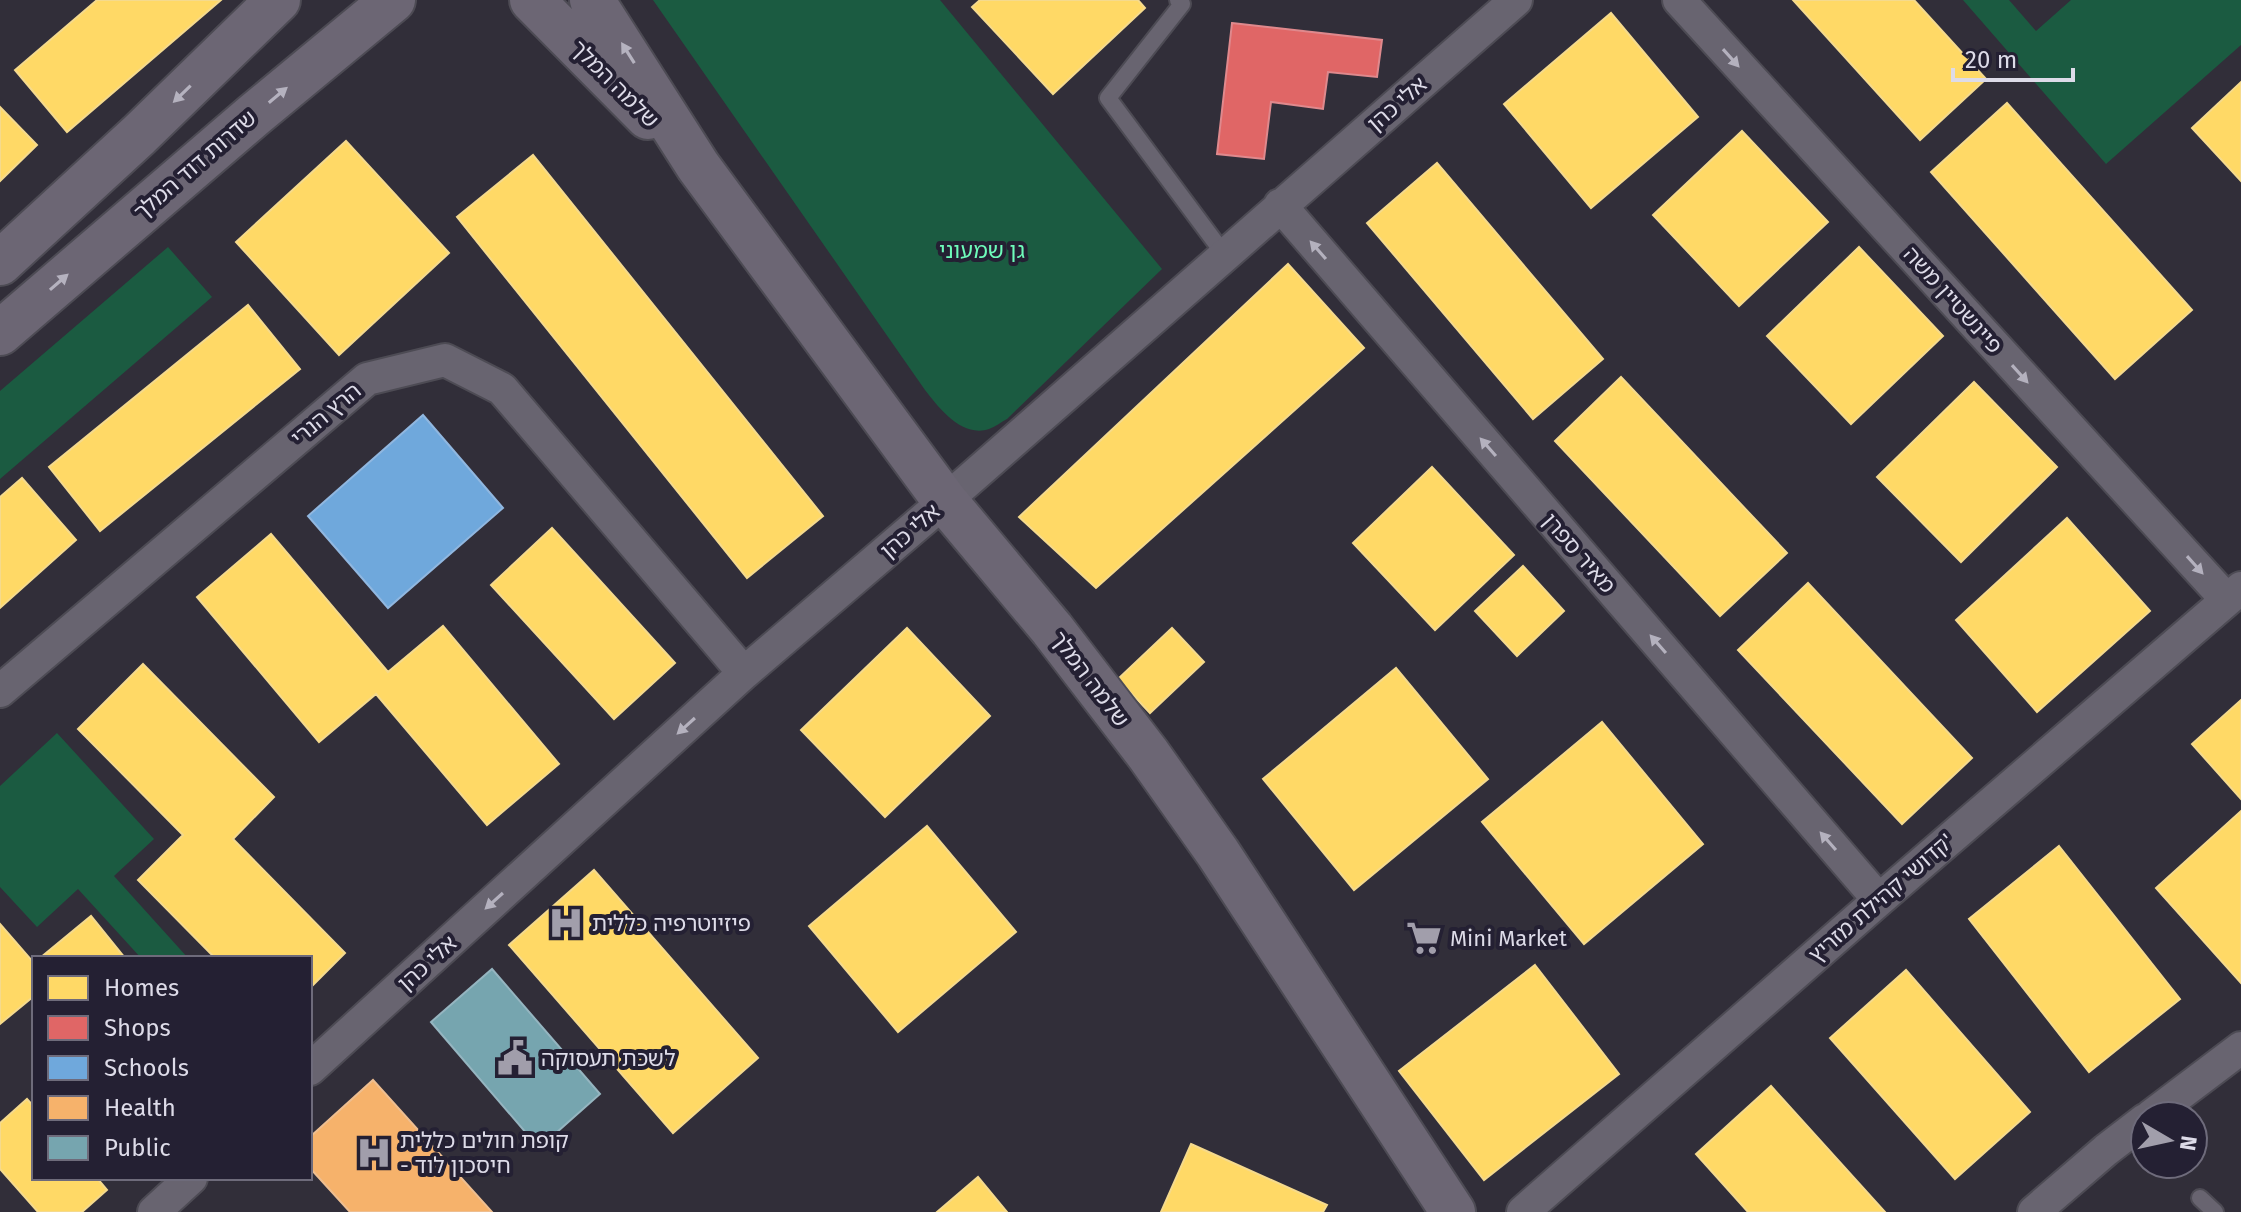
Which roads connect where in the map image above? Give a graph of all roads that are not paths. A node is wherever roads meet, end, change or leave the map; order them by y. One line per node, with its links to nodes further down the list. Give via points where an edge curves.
1 (278, 0): 11 (street, one-way to 11)
2 (393, 0): 12 (street, שדרות דוד המלך, one-way to 2)
3 (532, 0): 8 (street, שלמה המלך)
4 (1178, 0): 10 (lane, via 1182,4 1108,98)
5 (1516, 0): 9 (street, אלי כהן)
6 (1679, 0): 14 (street, פיינשטיין משה, one-way to 14)
7 (595, 2): 8 (street, שלמה המלך, one-way to 7)
8 (698, 166): 13 (street, שלמה המלך)
9 (1280, 205): 10 (street, אלי כהן); 17 (street, מאיר ספרן, one-way to 9)
10 (1224, 254): 13 (street, אלי כהן)
11 (0, 263)
12 (0, 333)
13 (945, 501): 15 (street, אלי כהן); 25 (street, שלמה המלך, via 1148,754)
14 (2234, 594): 17 (street, קדושי קהילת מזריץ')
15 (744, 673): 16 (street, הרץ הנרי, via 502,389 445,360 367,379); 19 (street, אלי כהן, one-way to 19)
16 (0, 691)
17 (1879, 900): 26 (street, קדושי קהילת מזריץ')
18 (2241, 1048): 20 (street)
19 (312, 1067)
20 (2172, 1100)
21 (2129, 1132): 27 (street)
22 (189, 1180): 24 (street)
23 (2200, 1198): 28 (lane)
24 (154, 1212)
25 (1453, 1212)
26 (1523, 1212)
27 (2034, 1212)
28 (2215, 1212)

